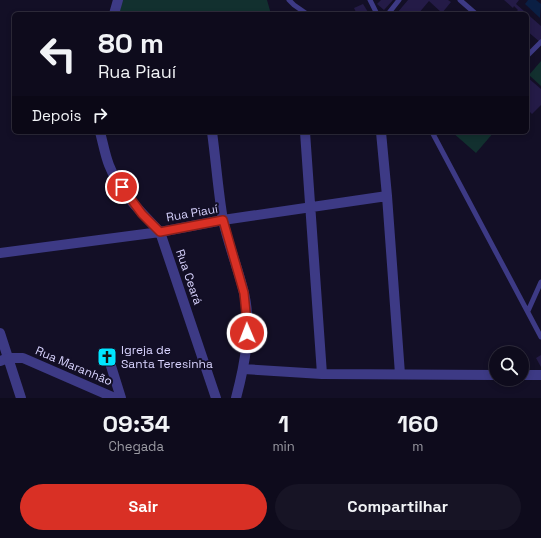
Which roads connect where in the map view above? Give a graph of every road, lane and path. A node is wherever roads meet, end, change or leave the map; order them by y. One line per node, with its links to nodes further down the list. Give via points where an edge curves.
1 (118, 0): 6 (street)
2 (289, 0): 7 (lane)
3 (370, 0): 8 (lane)
4 (399, 0): 9 (lane)
5 (460, 0): 10 (lane)
6 (115, 12)
7 (304, 12)
8 (376, 12)
9 (390, 12)
10 (474, 12)
11 (541, 42): 12 (lane)
12 (529, 54)
13 (101, 134): 21 (street, Rua Ceará, via 116,179 142,214)
14 (212, 134): 20 (street)
15 (305, 134): 19 (street)
16 (381, 134): 18 (street)
17 (433, 134): 24 (lane)
18 (388, 196): 19 (street, Rua Piauí); 31 (street)
19 (310, 208): 20 (street, Rua Piauí); 30 (street)
20 (223, 220): 21 (street, Rua Piauí); 29 (street, via 245,300 247,333)
21 (160, 232): 22 (street, Rua Piauí); 38 (street, Rua Ceará)
22 (0, 253)
23 (541, 282): 24 (lane)
24 (528, 311): 26 (lane)
25 (0, 333): 27 (street)
26 (541, 337)
27 (4, 359): 35 (street); 36 (street, Rua Maranhão, via 23,358)
28 (111, 366): 37 (street)
29 (244, 369): 30 (street); 39 (street)
30 (322, 374): 31 (street)
31 (400, 374): 32 (street)
32 (489, 375)
33 (529, 375): 34 (street)
34 (541, 375)
35 (21, 398)
36 (115, 398)
37 (121, 398)
38 (216, 398)
39 (236, 398)

